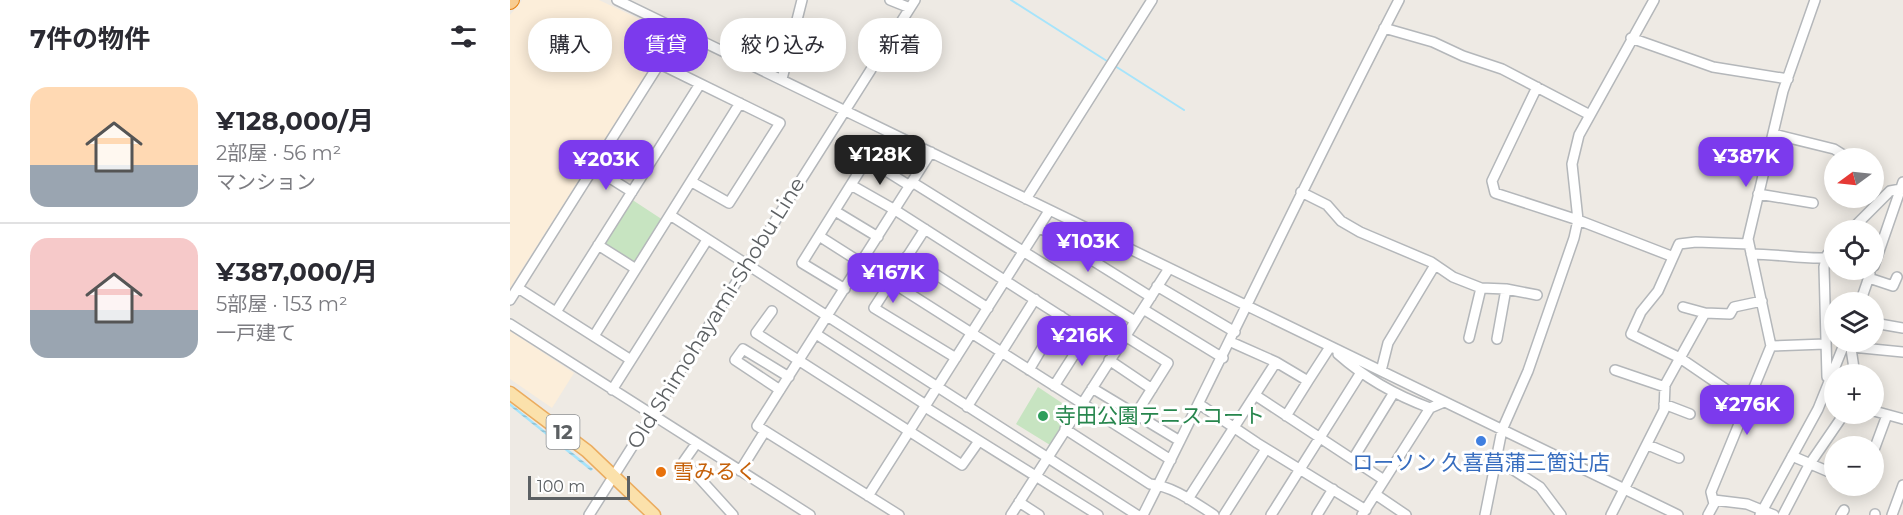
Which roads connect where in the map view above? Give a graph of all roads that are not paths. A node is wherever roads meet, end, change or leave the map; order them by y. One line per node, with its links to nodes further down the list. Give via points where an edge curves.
1 (617, 0): 9 (street)
2 (802, 0): 15 (street)
3 (890, 0): 8 (street)
4 (1152, 0): 34 (street)
5 (1399, 0): 10 (street)
6 (1654, 0): 11 (street)
7 (1815, 0): 16 (street)
8 (913, 4): 20 (street, Old Shimohayami-Shobu Line)
9 (654, 18)
10 (1384, 28): 18 (street, via 1433,42); 31 (street)
11 (1631, 38): 16 (street, via 1713,67); 21 (street)
12 (708, 44): 15 (street)
13 (655, 72): 25 (street)
14 (676, 72): 17 (street)
15 (782, 79): 20 (street)
16 (1788, 79): 22 (street)
17 (700, 84): 19 (street); 30 (street)
18 (1537, 87): 21 (street); 42 (street, via 1492,181 1495,193)
19 (740, 104): 26 (street); 26 (street, via 780,123 729,203)
20 (845, 110): 24 (street); 58 (street, Old Shimohayami-Shobu Line)
21 (1590, 115): 42 (street, via 1579,135 1572,164)
22 (1773, 134): 23 (street); 32 (street)
23 (1830, 148)
24 (931, 152): 27 (street); 34 (street)
25 (594, 168): 30 (street); 66 (street)
26 (692, 182): 41 (street)
27 (911, 184): 28 (street, via 867,159); 38 (street); 52 (street)
28 (851, 185): 38 (street); 39 (street)
29 (1902, 185): 33 (street); 36 (street)
30 (632, 192): 50 (street)
31 (1301, 192): 57 (street, via 1327,205 1341,221 1360,232); 77 (street)
32 (1758, 194): 35 (street); 51 (street)
33 (1884, 195)
34 (1026, 199): 40 (street)
35 (1813, 203)
36 (1899, 205): 49 (street)
37 (1869, 208): 43 (street)
38 (895, 210): 45 (street); 47 (street)
39 (835, 211): 46 (street); 47 (street)
40 (1049, 211): 44 (street); 60 (street)
41 (670, 215): 48 (street); 59 (street)
42 (1578, 220): 54 (street); 146 (street, via 1544,326)
43 (1859, 220)
44 (1039, 227): 52 (street); 71 (street)
45 (925, 229): 53 (street); 62 (street)
46 (819, 236): 56 (street); 68 (street, via 802,263)
47 (878, 237): 56 (street)
48 (707, 240): 58 (street); 107 (street)
49 (1884, 242)
50 (598, 245): 59 (street); 80 (street)
51 (1750, 249): 54 (street, via 1684,243); 55 (street, via 1797,259); 74 (street)
52 (1024, 250): 62 (street); 84 (street)
53 (908, 256): 64 (street); 76 (street)
54 (1671, 256): 106 (street, via 1658,291 1641,312 1631,334)
55 (1824, 258)
56 (861, 264): 64 (street); 68 (street)
57 (1435, 265): 67 (street); 113 (street, via 1388,343)
58 (748, 266): 83 (street); 139 (street, Old Shimohayami-Shobu Line)
59 (636, 269): 92 (street)
60 (1168, 270): 65 (street); 77 (street)
61 (1897, 277): 63 (street, via 1893,286)
62 (1005, 280): 72 (street); 76 (street)
63 (1882, 280)
64 (890, 283): 89 (street); 104 (street, via 874,308)
65 (1157, 286): 71 (street); 88 (street)
66 (518, 288): 73 (street); 80 (street)
67 (1481, 288): 69 (street); 94 (street)
68 (844, 289): 83 (street)
69 (1506, 289): 70 (street); 95 (street)
70 (1537, 295)
71 (1151, 297): 78 (street)
72 (1035, 299): 82 (street); 103 (street)
73 (510, 300)
74 (1762, 301): 81 (street, via 1734,307 1730,314); 98 (street)
75 (1683, 307): 81 (street)
76 (988, 308): 89 (street)
77 (1247, 308): 88 (street); 99 (street)
78 (1143, 309): 84 (street); 105 (street)
79 (772, 311): 109 (street, via 756,333)
80 (556, 312): 92 (street)
81 (1705, 313): 106 (street)
82 (1061, 316): 90 (street); 111 (street)
83 (827, 317): 91 (street); 118 (street)
84 (1135, 321): 93 (street)
85 (510, 324): 122 (street)
86 (1884, 325): 87 (street)
87 (1903, 328)
88 (1235, 332): 96 (street)
89 (972, 333): 103 (street); 104 (street)
90 (1088, 333): 101 (street); 117 (street)
91 (816, 334): 109 (street); 133 (street)
92 (594, 336): 107 (street)
93 (1125, 336): 101 (street); 121 (street, via 1168,363)
94 (1469, 338)
95 (1497, 339)
96 (1231, 342): 105 (street); 110 (street)
97 (1824, 344): 98 (street)
98 (1771, 346): 128 (street)
99 (1330, 347): 113 (street); 114 (street); 116 (street)
100 (1884, 349): 102 (street)
101 (1115, 351): 108 (street)
102 (1903, 351)
103 (1001, 352): 111 (street); 134 (street)
104 (956, 358): 118 (street)
105 (1223, 358): 130 (street)
106 (1680, 358): 119 (street); 128 (street)
107 (630, 360): 122 (street)
108 (1109, 360): 120 (street); 121 (street)
109 (798, 362): 115 (street); 148 (street)
110 (1276, 362): 116 (street); 126 (street)
111 (1029, 370): 117 (street)
112 (1615, 370): 119 (street)
113 (1381, 371): 127 (street)
114 (1360, 374): 125 (street); 150 (street)
115 (789, 377): 123 (street); 123 (street, via 743,349 735,360)
116 (1308, 381): 141 (street)
117 (1054, 386): 129 (street)
118 (937, 387): 133 (street); 134 (street)
119 (1665, 387): 131 (street)
120 (1092, 388): 129 (street); 136 (street)
121 (1152, 389): 136 (street)
122 (612, 390): 139 (street)
123 (780, 390): 147 (street, via 757,426)
124 (510, 393): 167 (main road, 12)
125 (1393, 394): 135 (street); 160 (street)
126 (1255, 395): 141 (street); 144 (street)
127 (1444, 402): 135 (street); 146 (street)
128 (1746, 403): 177 (street, via 1711,492)
129 (1082, 404): 145 (street); 161 (street)
130 (1199, 404): 144 (street); 152 (street)
131 (1664, 404): 137 (street); 154 (street)
132 (1824, 405): 157 (street)
133 (925, 406): 148 (street); 151 (street)
134 (967, 407): 158 (street)
135 (1430, 408): 169 (street)
136 (1136, 414): 152 (street)
137 (1690, 414)
138 (1884, 414): 140 (street)
139 (652, 415): 153 (street); 167 (street, Old Shimohayami-Shobu Line)
140 (1887, 415): 142 (street); 149 (street)
141 (1286, 416): 150 (street)
142 (1903, 419)
143 (1837, 424): 155 (street)
144 (1234, 427): 156 (street); 176 (street)
145 (1065, 429): 158 (street); 170 (street, via 1150,484)
146 (1502, 430): 162 (street); 173 (street)
147 (765, 431): 166 (street); 175 (street)
148 (908, 432): 151 (street, via 962,465); 175 (street)
149 (1879, 436)
150 (1320, 437): 160 (street); 164 (street)
151 (979, 441): 168 (street)
152 (1180, 441): 161 (street)
153 (696, 444): 166 (street); 184 (street, via 684,461)
154 (1648, 445): 159 (street); 173 (street)
155 (1823, 446): 163 (street)
156 (1266, 449): 164 (street); 192 (street)
157 (1792, 456): 163 (street); 181 (street)
158 (1048, 458): 168 (street); 189 (street)
159 (1679, 458)
160 (1353, 459): 169 (street)
161 (1171, 460): 170 (street)
162 (1498, 460): 196 (street); 197 (street, via 1540,487)
163 (1809, 465): 165 (street); 202 (street)
164 (1300, 469): 172 (street); 193 (street)
165 (1824, 470)
166 (740, 471): 180 (street)
167 (614, 474): 182 (street, Old Shimohayami-Shobu Line); 183 (main road, 12)
168 (1036, 477): 178 (street); 188 (street)
169 (1384, 480): 174 (street)
170 (1158, 485): 176 (street); 190 (street)
171 (1903, 485): 203 (street)
172 (1334, 489): 179 (street); 194 (street)
173 (1624, 489): 198 (street); 199 (street)
174 (1375, 494): 179 (street); 195 (street)
175 (868, 496): 185 (street)
176 (1188, 499): 191 (street)
177 (1714, 500): 181 (street, via 1747,504); 200 (street)
178 (1019, 502): 186 (street); 187 (street)
179 (1364, 512)
180 (806, 514)
181 (1760, 514): 201 (street)
182 (589, 515)
183 (654, 515)
184 (734, 515)
185 (898, 515)
186 (1011, 515)
187 (1039, 515)
188 (1098, 515)
189 (1137, 515)
190 (1143, 515)
191 (1214, 515)
192 (1224, 515)
193 (1271, 515)
194 (1317, 515)
195 (1406, 515)
196 (1485, 515)
197 (1561, 515)
198 (1611, 515)
199 (1678, 515)
200 (1708, 515)
201 (1774, 515)
202 (1782, 515)
203 (1892, 515)

